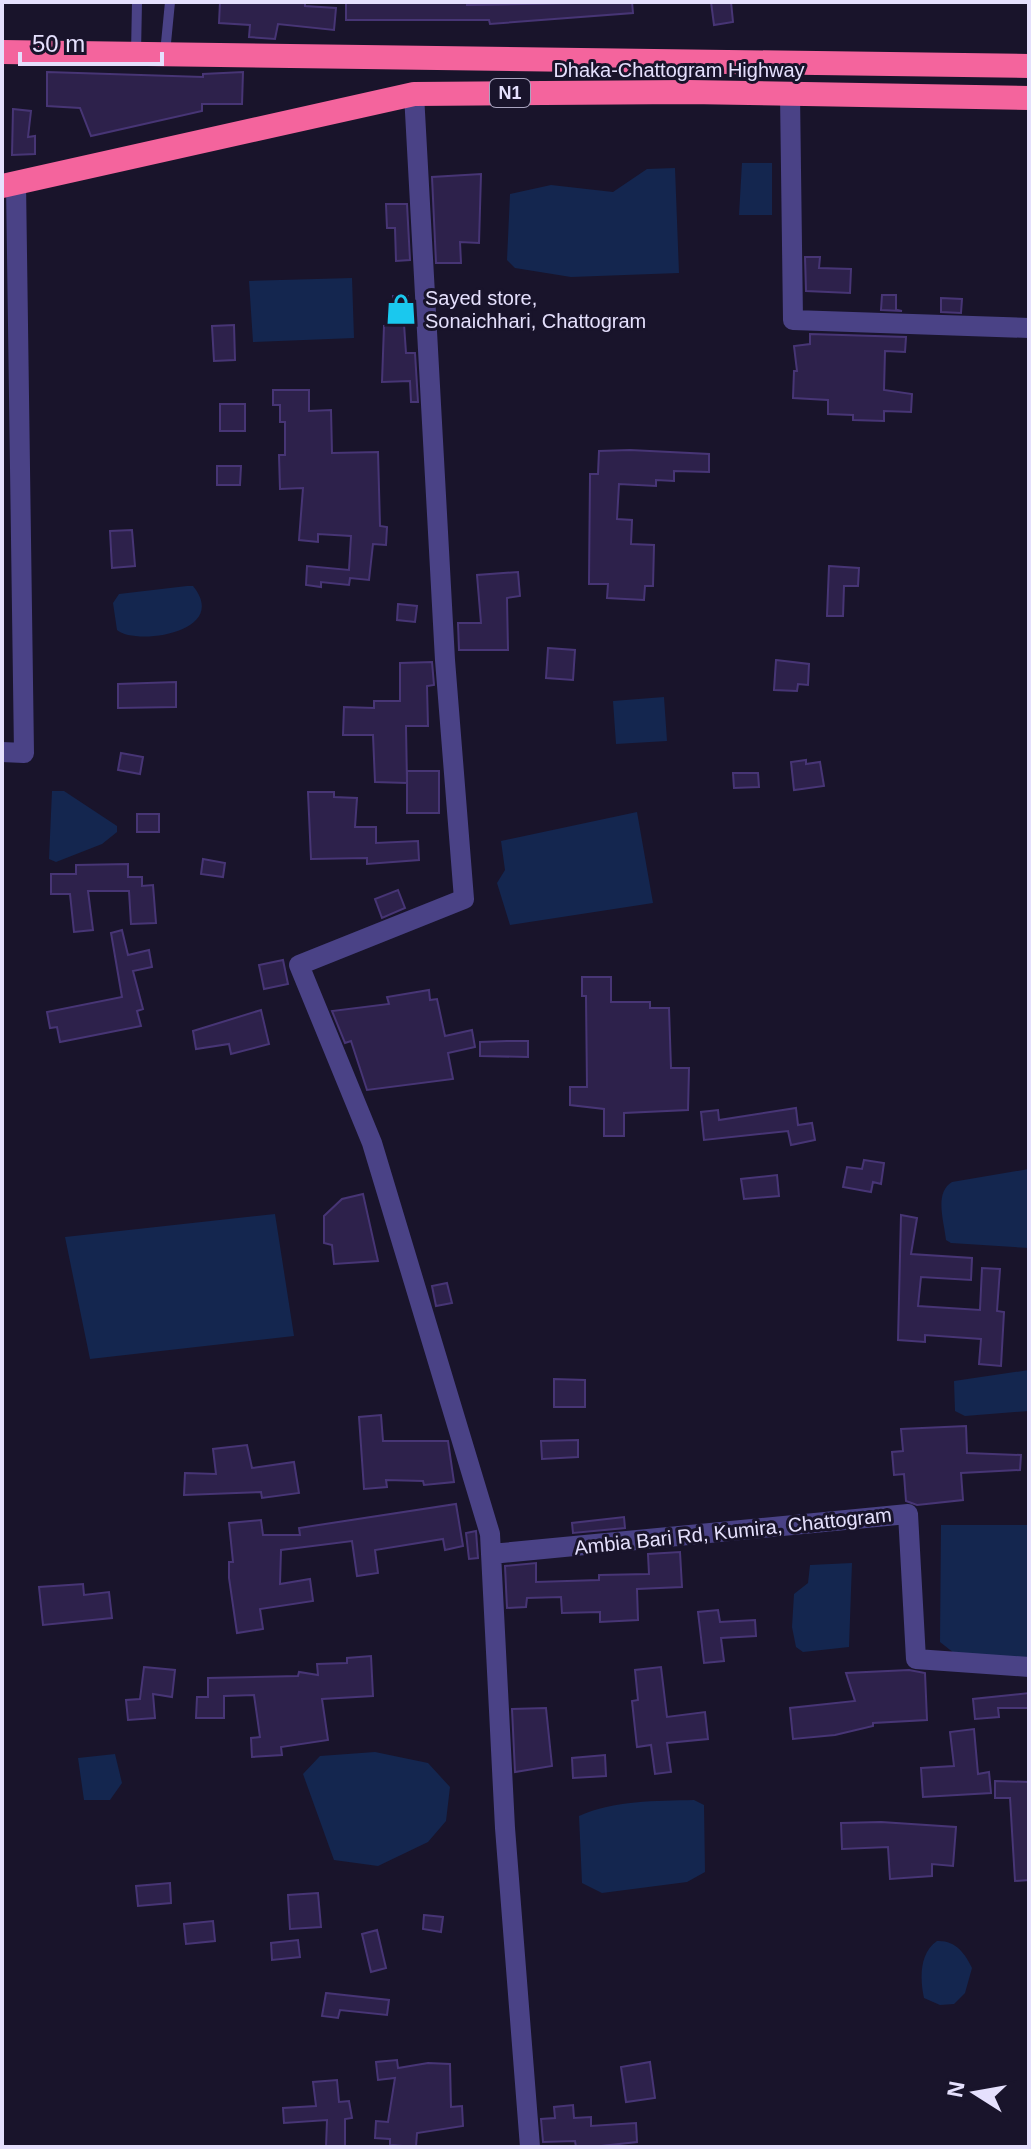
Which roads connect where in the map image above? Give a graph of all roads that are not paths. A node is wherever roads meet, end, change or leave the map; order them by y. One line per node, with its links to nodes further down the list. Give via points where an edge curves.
1 (137, 2): 4 (lane)
2 (170, 2): 5 (lane)
3 (2, 52): 4 (highway, Dhaka-Chattogram Highway / N1)
4 (136, 53): 5 (highway, Dhaka-Chattogram Highway / N1)
5 (165, 53): 6 (highway, Dhaka-Chattogram Highway / N1)
6 (1029, 66)
7 (414, 94): 8 (highway, Dhaka-Chattogram Highway / N1); 10 (highway, Dhaka-Chattogram Highway / N1); 13 (street, via 445,660 464,899 299,965 372,1143 490,1534)
8 (790, 94): 9 (highway, Dhaka-Chattogram Highway / N1); 11 (street, via 793,320)
9 (1029, 98)
10 (9, 184): 12 (street, via 24,753)
11 (1029, 328)
12 (2, 752)
13 (491, 1554): 14 (street, Ambia Bari Rd, Kumira, Chattogram, via 908,1514 916,1659); 15 (street, via 505,1828)
14 (1029, 1667)
15 (530, 2147)

